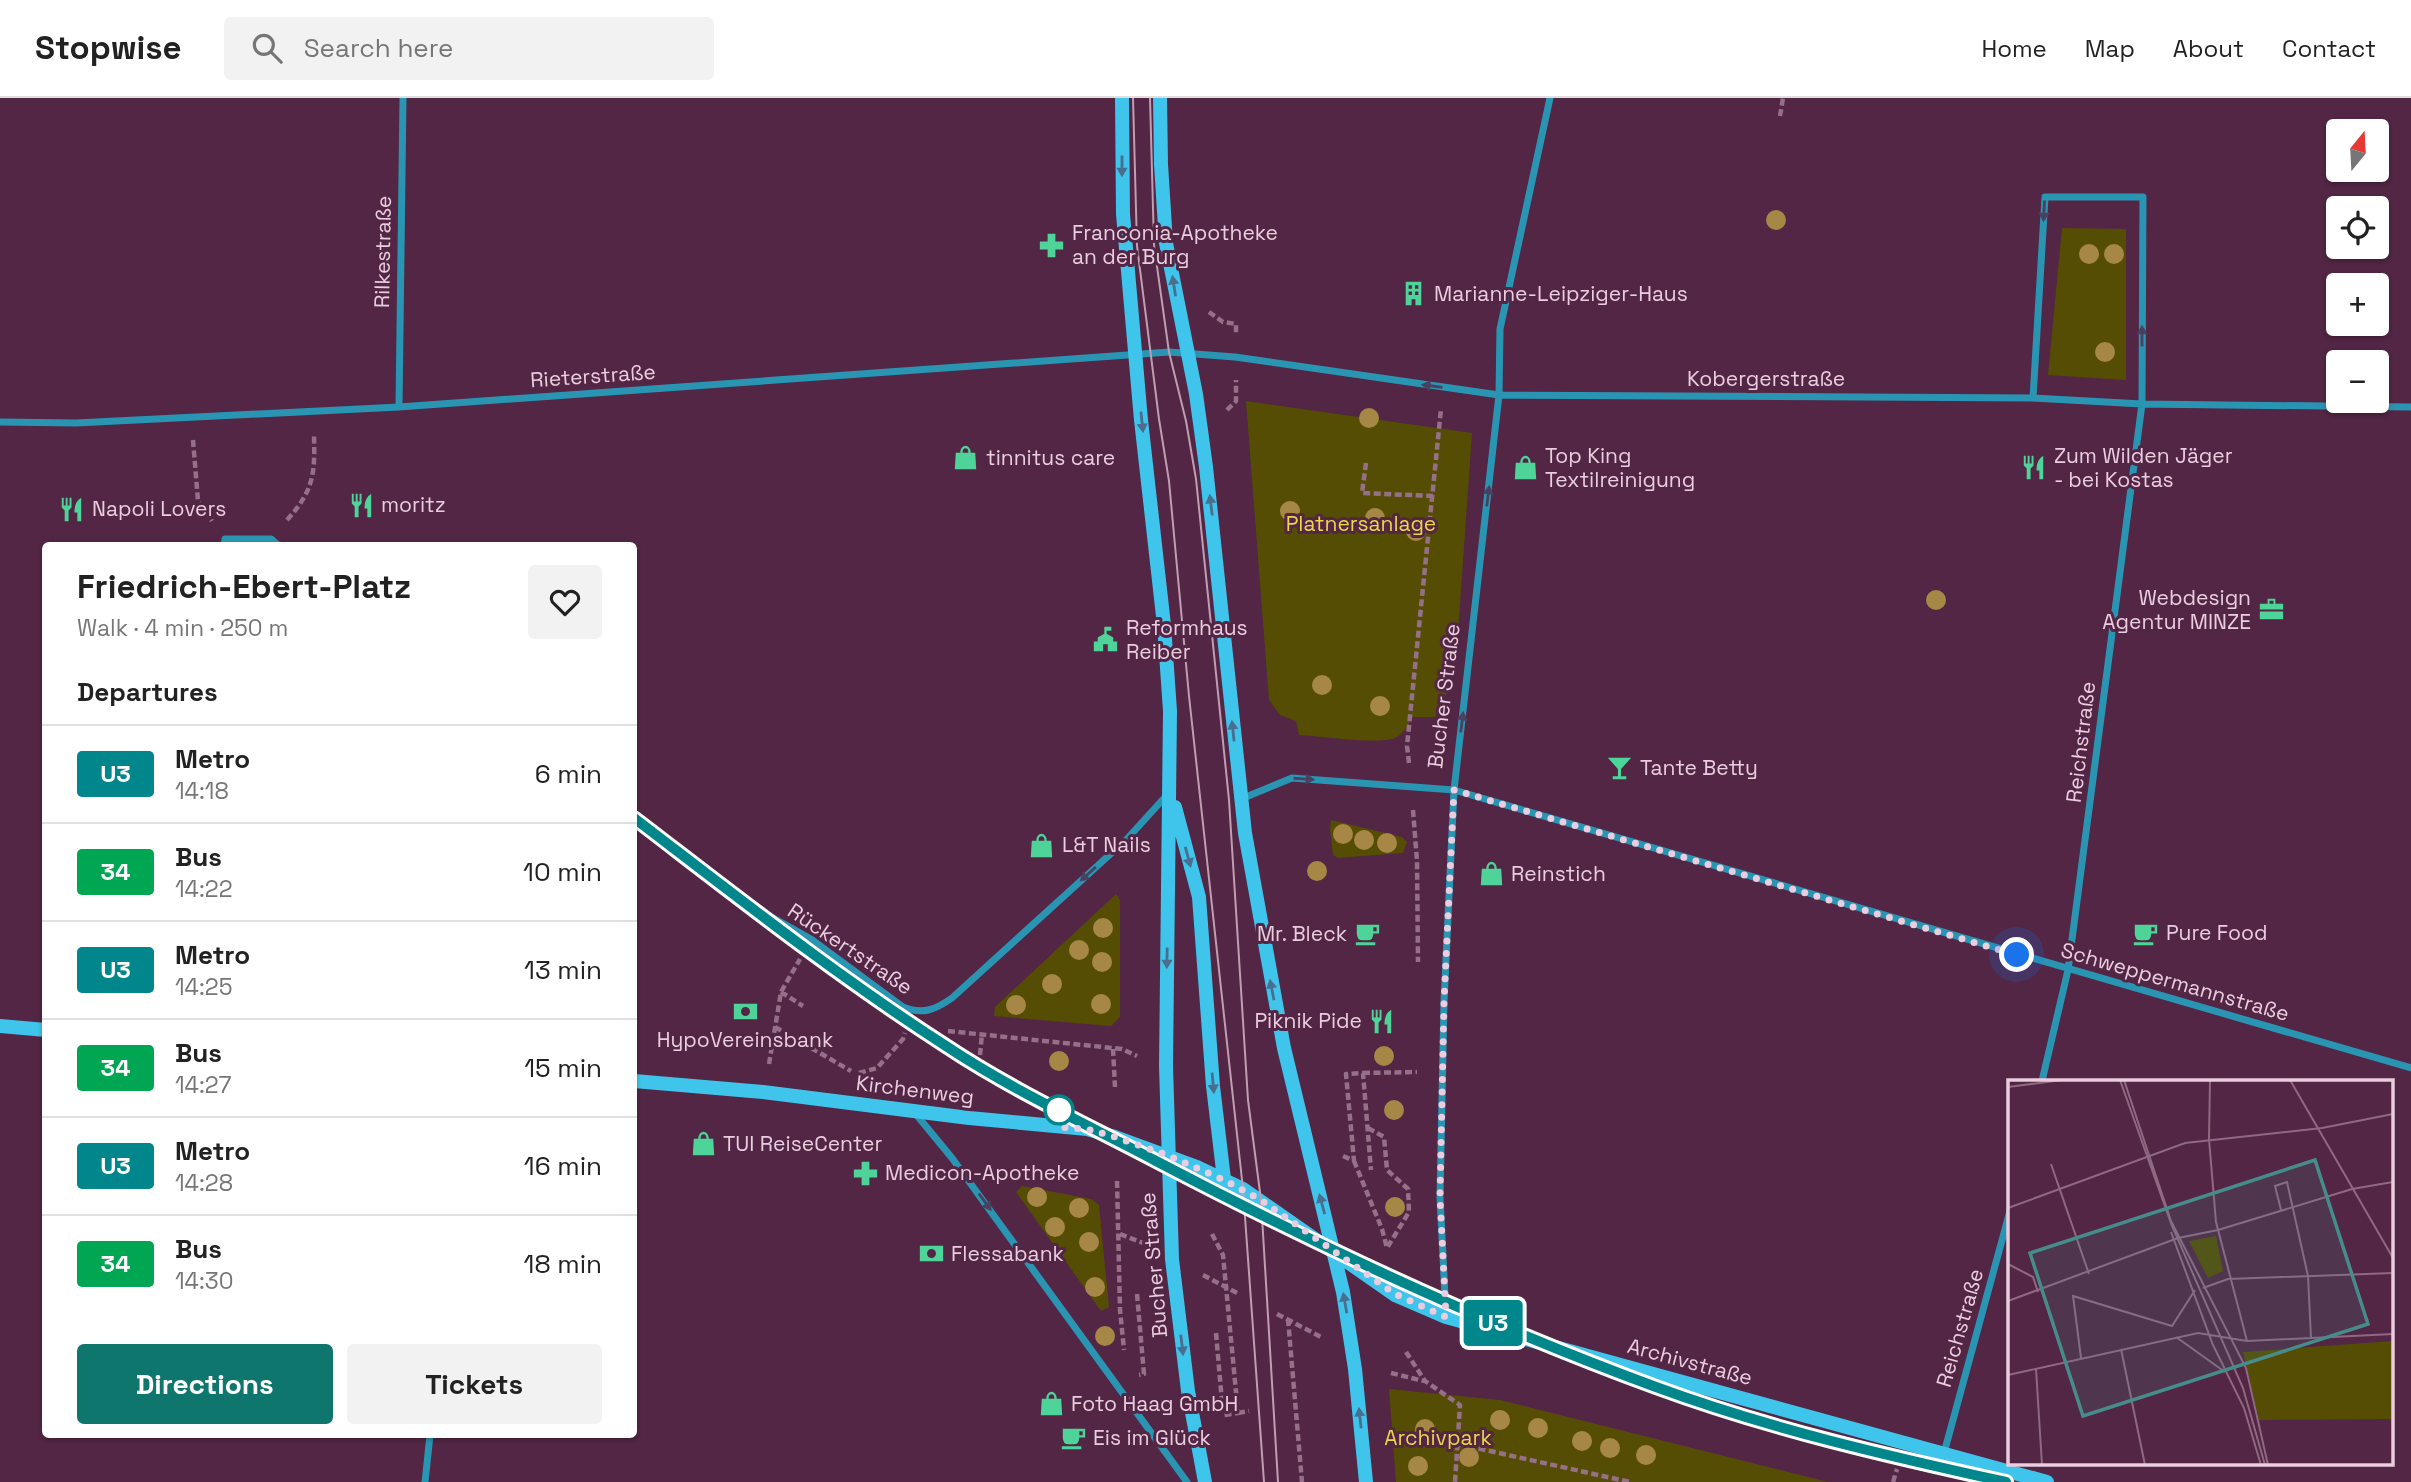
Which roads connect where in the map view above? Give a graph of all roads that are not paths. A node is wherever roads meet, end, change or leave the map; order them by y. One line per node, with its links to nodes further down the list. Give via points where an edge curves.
1 (402, 98): 10 (street, Rilkestraße)
2 (1122, 98): 6 (main road, Bucher Straße, one-way to 6, via 1123,214)
3 (1160, 98): 5 (main road, one-way to 3, via 1166,243)
4 (1550, 98): 7 (street, Bucher Straße, via 1500,329)
5 (1188, 353): 6 (street, Rieterstraße); 7 (street, one-way to 5); 17 (main road, one-way to 5, via 1209,489)
6 (1136, 354): 10 (street, Rieterstraße); 16 (main road, Bucher Straße, one-way to 16, via 1166,647)
7 (1499, 395): 8 (street, Kobergerstraße); 15 (street, Bucher Straße, one-way to 7)
8 (2033, 398): 9 (street, Kobergerstraße); 9 (street, one-way to 8, via 2143,197 2045,197)
9 (2142, 404): 11 (street, Kobergerstraße); 19 (street, Reichstraße)
10 (399, 407): 12 (street, Rieterstraße, via 76,423)
11 (2411, 407)
12 (0, 422)
13 (224, 542): 14 (street)
14 (274, 542)
15 (1454, 790): 17 (street, Schweppermannstraße, one-way to 15, via 1292,778); 19 (street, Schweppermannstraße); 30 (street, Bucher Straße, via 1440,1197)
16 (1171, 791): 18 (street, Rückertstraße, one-way to 18, via 1127,839 952,998 938,1008 912,1011 811,939 746,903); 26 (main road, Bucher Straße, one-way to 26); 27 (main road, one-way to 27, via 1199,897)
17 (1240, 799): 29 (main road, one-way to 17, via 1284,1048)
18 (637, 819)
19 (2068, 970): 22 (street, Schweppermannstraße); 23 (street, Reichstraße)
20 (0, 1026): 21 (main road)
21 (42, 1030)
22 (2411, 1068)
23 (2042, 1080)
24 (637, 1081): 25 (main road, Kirchenweg)
25 (912, 1110): 26 (main road, Kirchenweg, via 1087,1129); 34 (street, one-way to 34, via 952,1158)
26 (1167, 1155): 27 (main road, Kirchenweg); 35 (main road, Bucher Straße, one-way to 35, via 1176,1298)
27 (1224, 1180): 29 (main road, via 1261,1200)
28 (2008, 1218): 32 (street, Reichstraße)
29 (1335, 1253): 30 (main road, Archivstraße, via 1395,1294); 36 (main road, one-way to 29, via 1355,1369)
30 (1446, 1317): 32 (main road, Archivstraße)
31 (430, 1438): 33 (street)
32 (1944, 1454): 37 (main road, Archivstraße)
33 (425, 1482)
34 (1187, 1482)
35 (1205, 1482)
36 (1366, 1482)
37 (2047, 1482)

